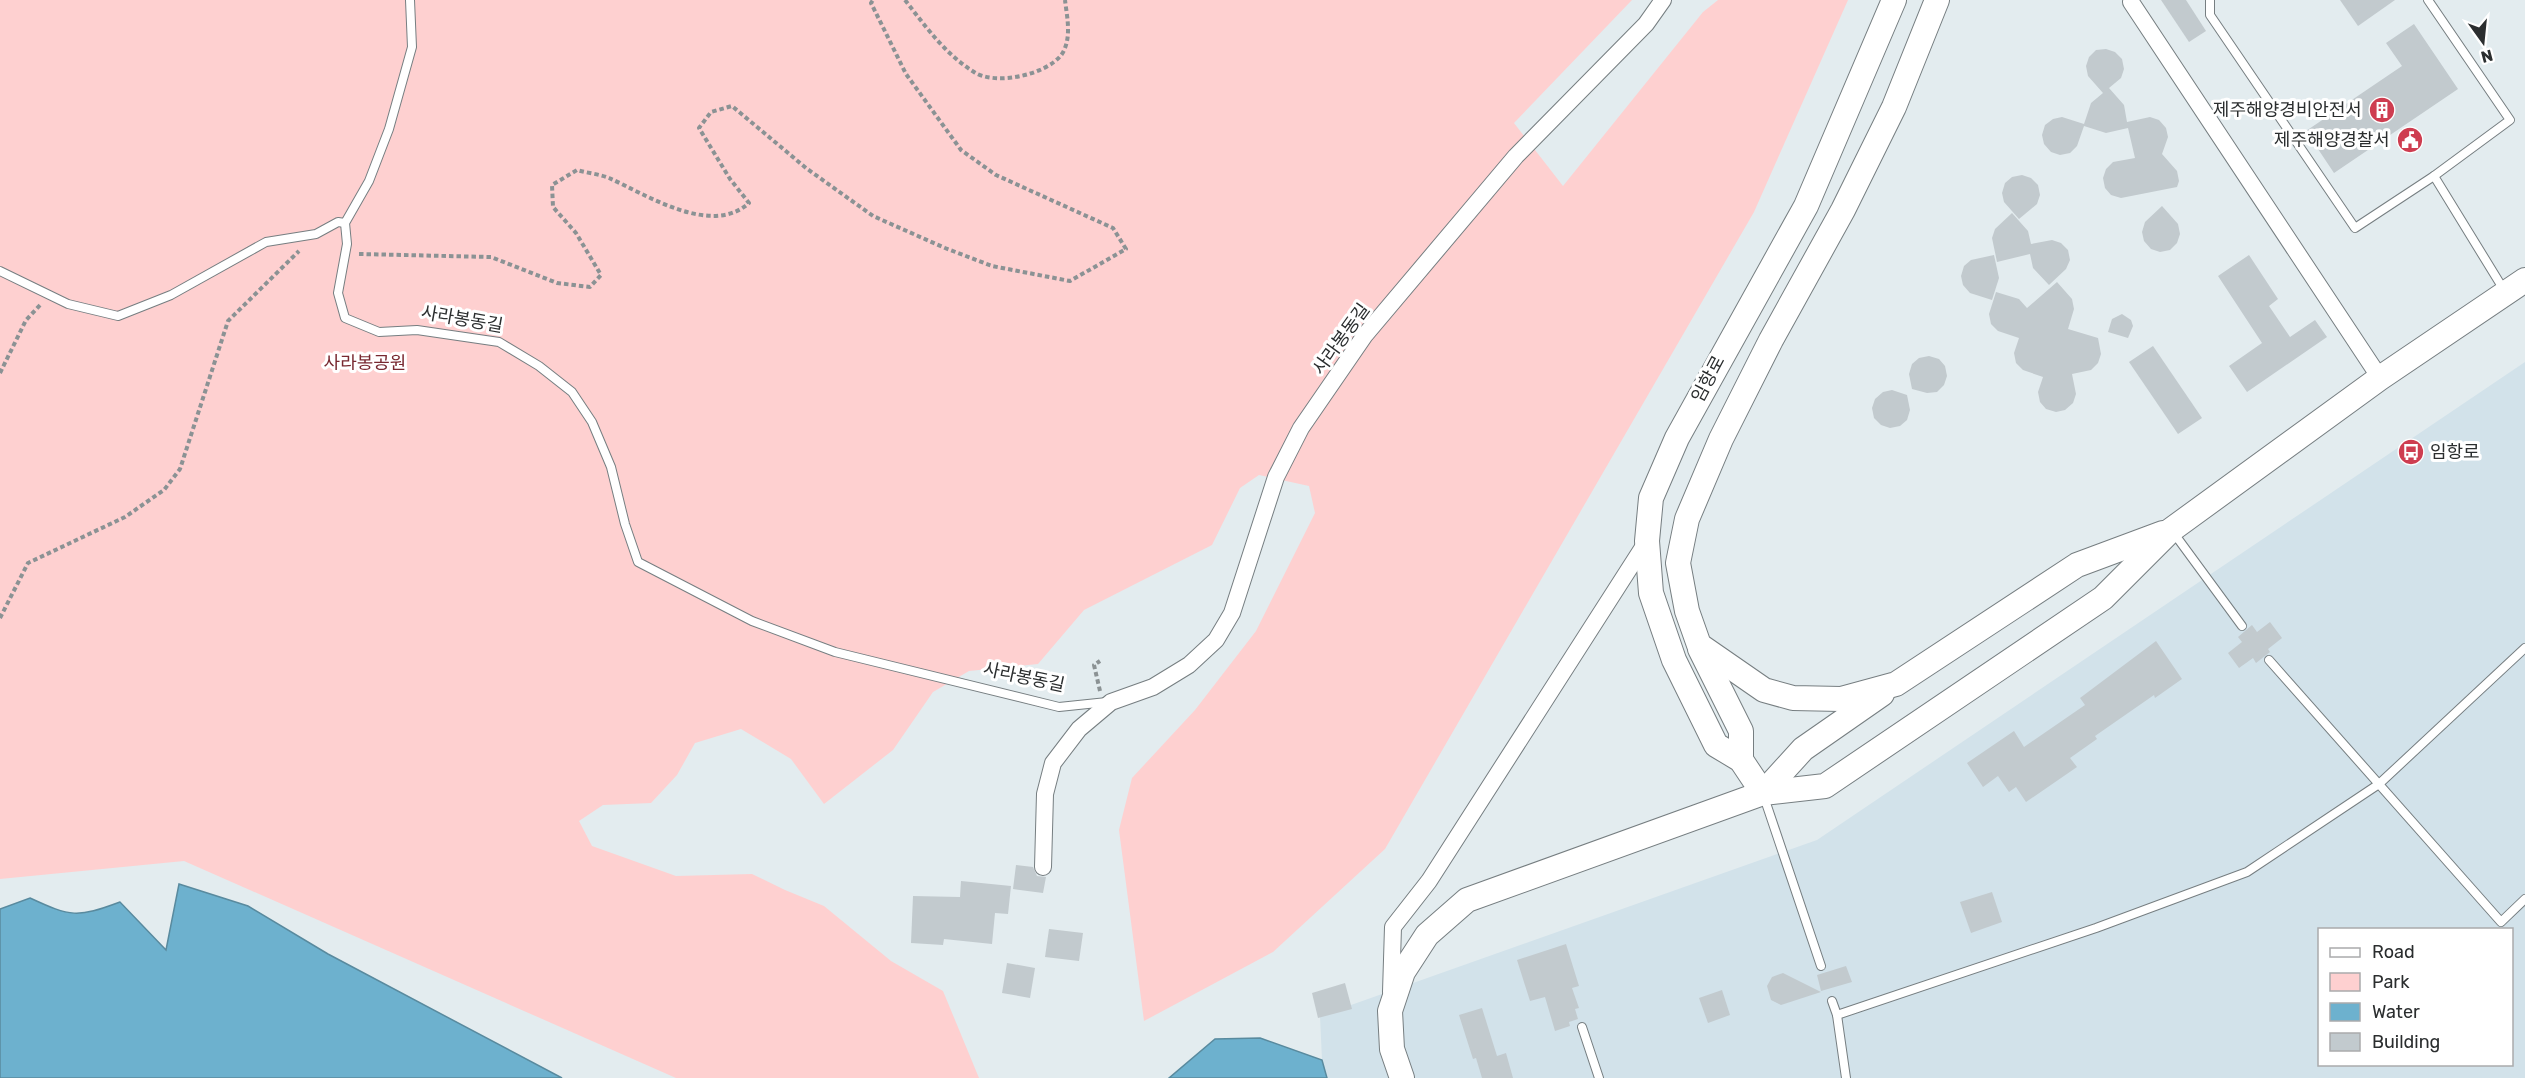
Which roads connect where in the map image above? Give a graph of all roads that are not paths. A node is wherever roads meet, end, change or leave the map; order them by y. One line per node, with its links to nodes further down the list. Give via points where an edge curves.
1 (410, 0): 9 (lane, 사라봉동길, via 412,47 389,129 369,181)
2 (1663, 0): 20 (street, 사라봉동길, via 1646,24 1516,156 1359,344 1301,428 1276,477 1232,613 1216,640 1189,665 1153,687)
3 (1894, 0): 14 (main road, 임항로, via 1806,206 1677,438 1651,498)
4 (1937, 0): 16 (main road, via 1894,107 1731,420 1688,519 1678,563 1687,611)
5 (2210, 0): 8 (lane, via 2210,15 2355,228)
6 (2428, 0): 8 (lane, via 2510,120)
7 (2131, 2): 12 (street)
8 (2434, 176): 11 (lane)
9 (345, 223): 10 (lane, via 338,222 316,234 267,242 171,295 117,316 68,304); 20 (lane, 사라봉동길, via 347,244 338,292 345,318 379,332 417,330 500,342 572,392 592,422 611,467 638,562 752,621 836,652 1059,707)
10 (0, 271)
11 (2515, 287): 12 (main road)
12 (2380, 378): 13 (main road)
13 (2171, 530): 15 (lane); 19 (main road, via 2077,565); 23 (main road, via 2103,598 1825,786)
14 (1647, 541): 21 (main road, 임항로, via 1652,593 1674,660 1716,745); 28 (street, via 1430,881 1393,927)
15 (2242, 626)
16 (1699, 645): 19 (main road, via 1764,690 1792,698 1841,699); 21 (main road, via 1741,731)
17 (2525, 648): 22 (lane)
18 (2270, 660): 22 (lane)
19 (1896, 684): 23 (main road, via 1803,749)
20 (1107, 703): 24 (street, via 1079,729 1053,763 1045,794)
21 (1741, 760): 23 (main road, 임항로)
22 (2379, 784): 25 (lane, via 2501,922); 29 (lane, via 2247,872 2096,928)
23 (1763, 793): 26 (lane); 28 (main road, via 1467,900 1427,935 1403,972)
24 (1043, 867)
25 (2525, 899)
26 (1821, 966)
27 (1832, 1000): 29 (lane)
28 (1390, 1011): 31 (main road, via 1392,1049)
29 (1837, 1015): 33 (lane)
30 (1582, 1027): 32 (lane)
31 (1402, 1078)
32 (1599, 1078)
33 (1846, 1078)

